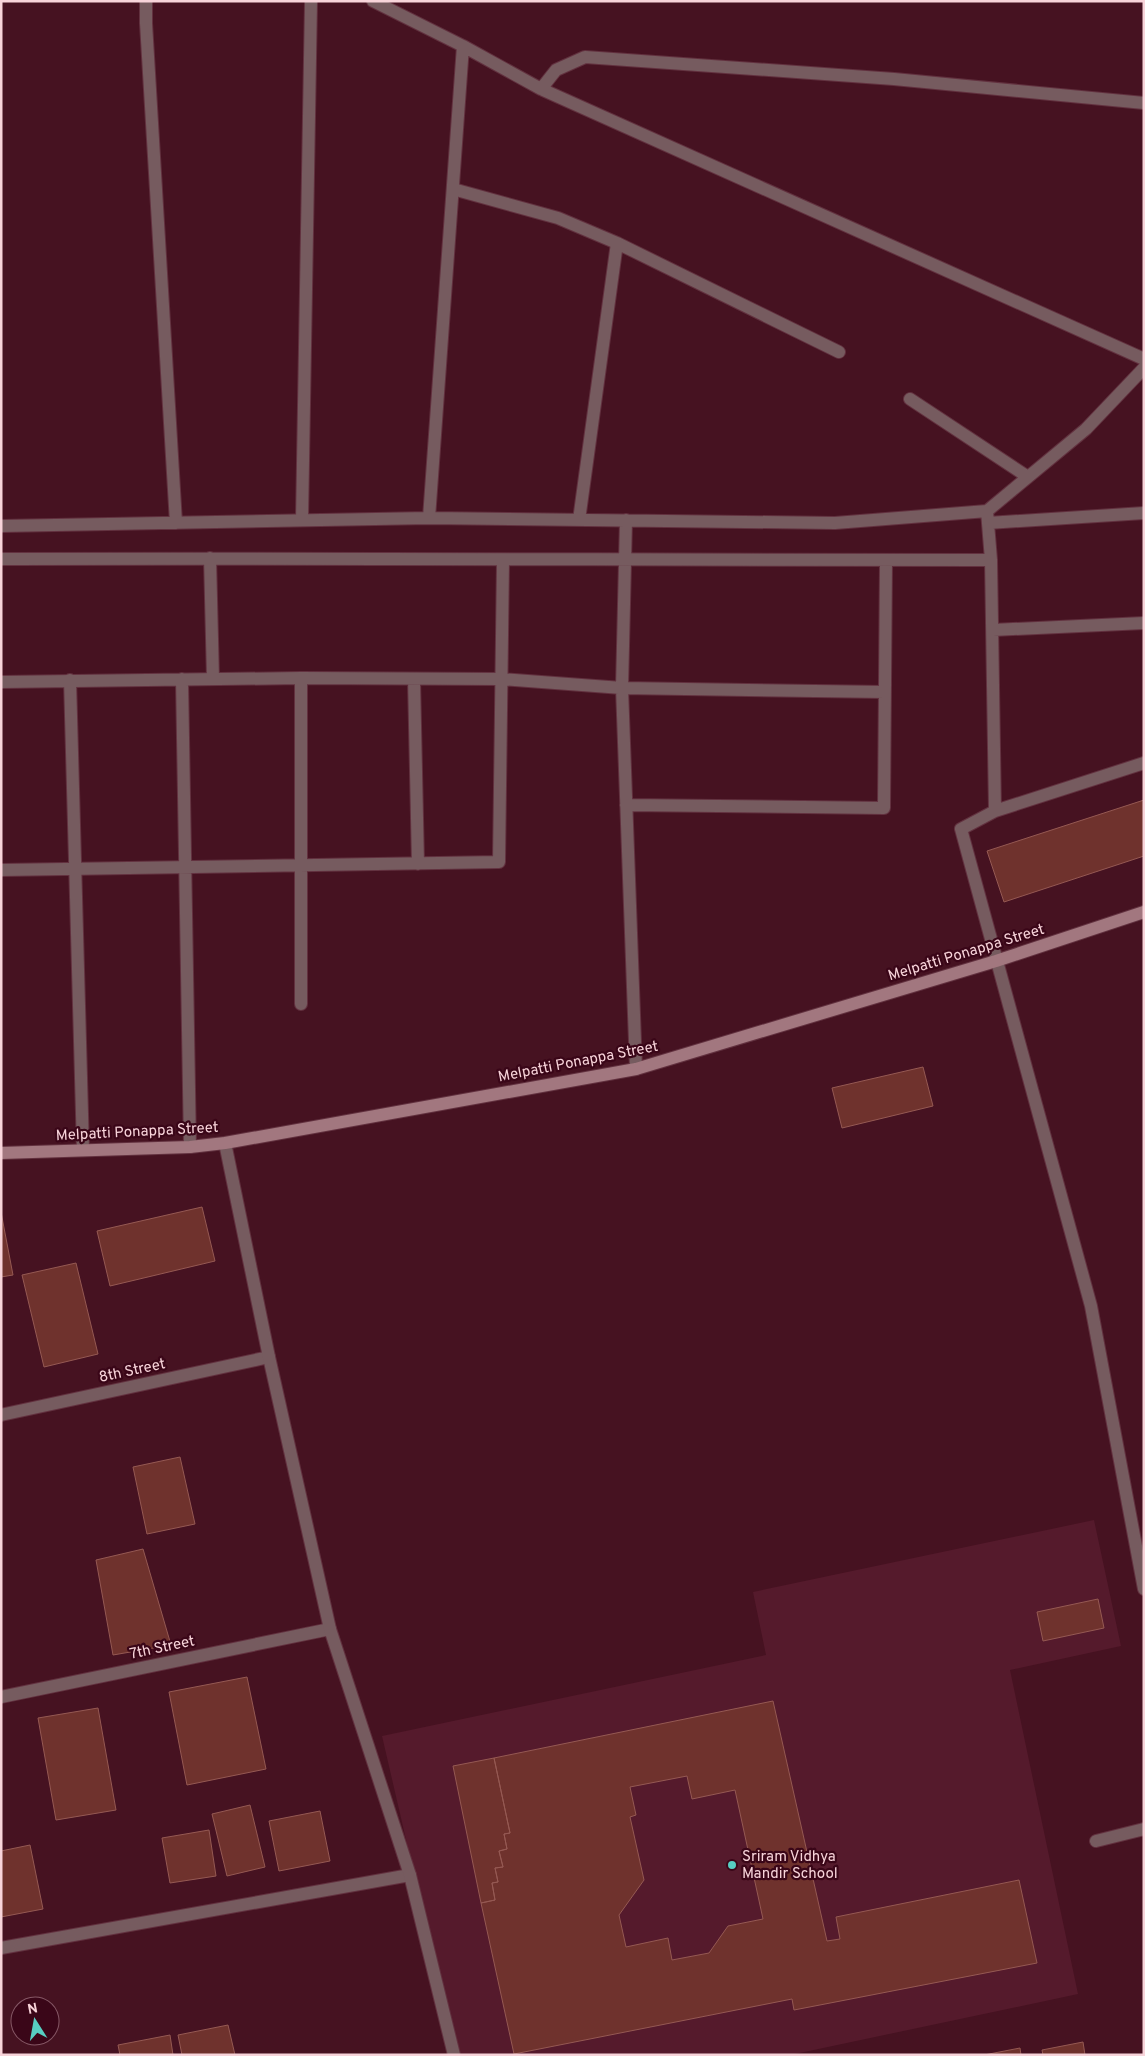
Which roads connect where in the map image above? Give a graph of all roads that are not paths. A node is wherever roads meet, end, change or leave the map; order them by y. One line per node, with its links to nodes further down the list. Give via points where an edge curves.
1 (146, 1): 20 (street)
2 (311, 1): 17 (street)
3 (373, 1): 4 (street)
4 (463, 46): 5 (street); 7 (street)
5 (541, 89): 6 (street, via 556,70 584,57 894,79); 10 (street)
6 (1144, 103)
7 (453, 189): 8 (street, via 558,218); 16 (street)
8 (617, 243): 9 (street); 18 (street)
9 (839, 352)
10 (1144, 359)
11 (1144, 368): 13 (street, via 1086,429)
12 (910, 399): 13 (street)
13 (1028, 477): 15 (street)
14 (1144, 513): 15 (street)
15 (988, 517): 19 (street, via 835,523); 27 (street)
16 (429, 518): 17 (street); 18 (street)
17 (302, 520): 20 (street)
18 (579, 520): 19 (street)
19 (626, 520): 25 (street)
20 (176, 523): 21 (street)
21 (1, 526)
22 (210, 558): 23 (street); 24 (street); 32 (street)
23 (1, 559)
24 (503, 560): 25 (street); 35 (street)
25 (626, 560): 26 (street); 37 (street)
26 (886, 560): 27 (street); 38 (street)
27 (991, 560): 29 (street)
28 (1144, 624): 29 (street)
29 (993, 630): 41 (street)
30 (301, 678): 32 (street); 33 (street); 43 (street)
31 (182, 679): 32 (street); 34 (street); 44 (street)
32 (213, 679)
33 (414, 679): 35 (street); 42 (street)
34 (70, 680): 36 (street); 46 (street)
35 (501, 680): 37 (street); 42 (street, via 499,862)
36 (1, 682)
37 (622, 688): 38 (street); 40 (street)
38 (885, 692): 40 (street, via 884,808)
39 (1144, 763): 41 (street)
40 (626, 805): 50 (street)
41 (995, 810): 48 (street, via 961,828)
42 (418, 864): 43 (street)
43 (301, 866): 44 (street); 49 (street)
44 (186, 867): 46 (street); 52 (street)
45 (1, 870): 46 (street)
46 (76, 870): 53 (street)
47 (1144, 912): 48 (main road, Melpatti Ponappa Street)
48 (996, 961): 50 (main road, Melpatti Ponappa Street); 57 (street, via 1091,1306)
49 (301, 1004)
50 (636, 1069): 51 (main road, Melpatti Ponappa Street)
51 (224, 1143): 52 (main road, Melpatti Ponappa Street); 55 (street)
52 (190, 1147): 53 (main road, Melpatti Ponappa Street)
53 (83, 1150): 54 (main road, Melpatti Ponappa Street)
54 (1, 1153)
55 (269, 1358): 56 (street, 8th Street); 58 (street)
56 (1, 1415)
57 (1144, 1589)
58 (330, 1629): 59 (street, 7th Street); 62 (street)
59 (1, 1697)
60 (1144, 1829): 61 (street)
61 (1096, 1842)
62 (410, 1875): 63 (street); 64 (street)
63 (1, 1948)
64 (454, 2055)

